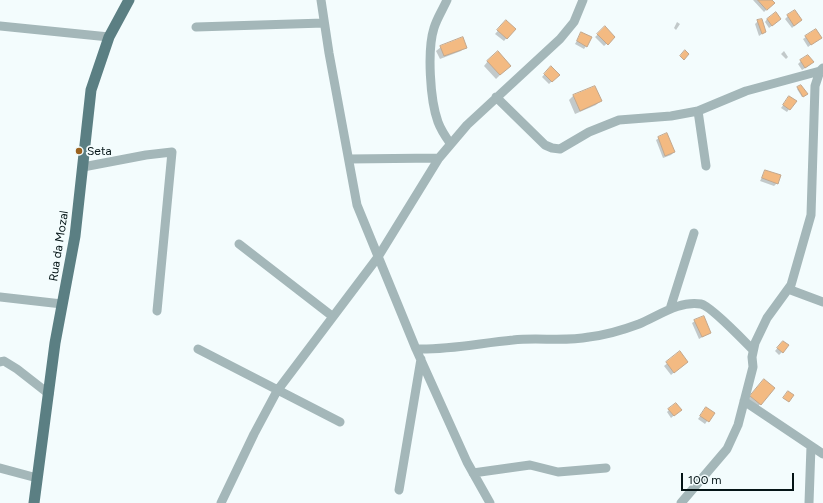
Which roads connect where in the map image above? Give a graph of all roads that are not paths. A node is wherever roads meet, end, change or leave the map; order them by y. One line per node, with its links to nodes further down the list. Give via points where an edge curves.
1 (129, 0): 8 (main road, Rua da Mozal)
2 (321, 0): 5 (street)
3 (447, 0): 12 (street, via 434,27 430,69 433,102 438,121)
4 (583, 0): 10 (street, via 574,22 560,39)
5 (324, 23): 7 (street); 14 (street)
6 (0, 26): 8 (street)
7 (196, 26)
8 (109, 37): 16 (main road, Rua da Mozal, via 91,90)
9 (822, 70): 11 (street, via 746,91); 20 (street, via 815,86 811,215)
10 (496, 97): 11 (street, via 545,145 560,149 589,132 619,120); 12 (street)
11 (698, 111): 15 (street)
12 (450, 143): 13 (street)
13 (439, 158): 14 (street); 19 (street)
14 (349, 159): 19 (street, via 358,205)
15 (706, 166)
16 (83, 167): 23 (main road, Rua da Mozal, via 75,236); 25 (street, via 172,152)
17 (694, 233): 24 (street)
18 (239, 244): 26 (street)
19 (378, 257): 26 (street); 28 (street)
20 (788, 289): 22 (street); 29 (street, via 767,318)
21 (0, 297): 23 (street)
22 (823, 302)
23 (62, 304): 33 (main road, Rua da Mozal)
24 (670, 309): 28 (street, via 638,324 588,338 554,341 513,340 460,348); 29 (street, via 692,302 704,304)
25 (157, 311)
26 (332, 316): 32 (street)
27 (198, 349): 32 (street)
28 (416, 350): 30 (street)
29 (753, 350): 34 (street, via 753,367)
30 (421, 359): 40 (street); 42 (street)
31 (0, 362): 33 (street, via 4,361 17,369)
32 (277, 391): 35 (street); 44 (street)
33 (49, 394): 41 (main road, Rua da Mozal)
34 (744, 401): 36 (street); 46 (street, via 738,425 727,449)
35 (340, 422)
36 (811, 446): 37 (street); 47 (street)
37 (823, 454)
38 (0, 468): 41 (street)
39 (606, 468): 40 (street, via 558,472 530,465)
40 (473, 474): 45 (street)
41 (37, 478): 43 (main road, Rua da Mozal)
42 (399, 490)
43 (34, 503)
44 (221, 503)
45 (490, 503)
46 (681, 503)
47 (809, 503)

